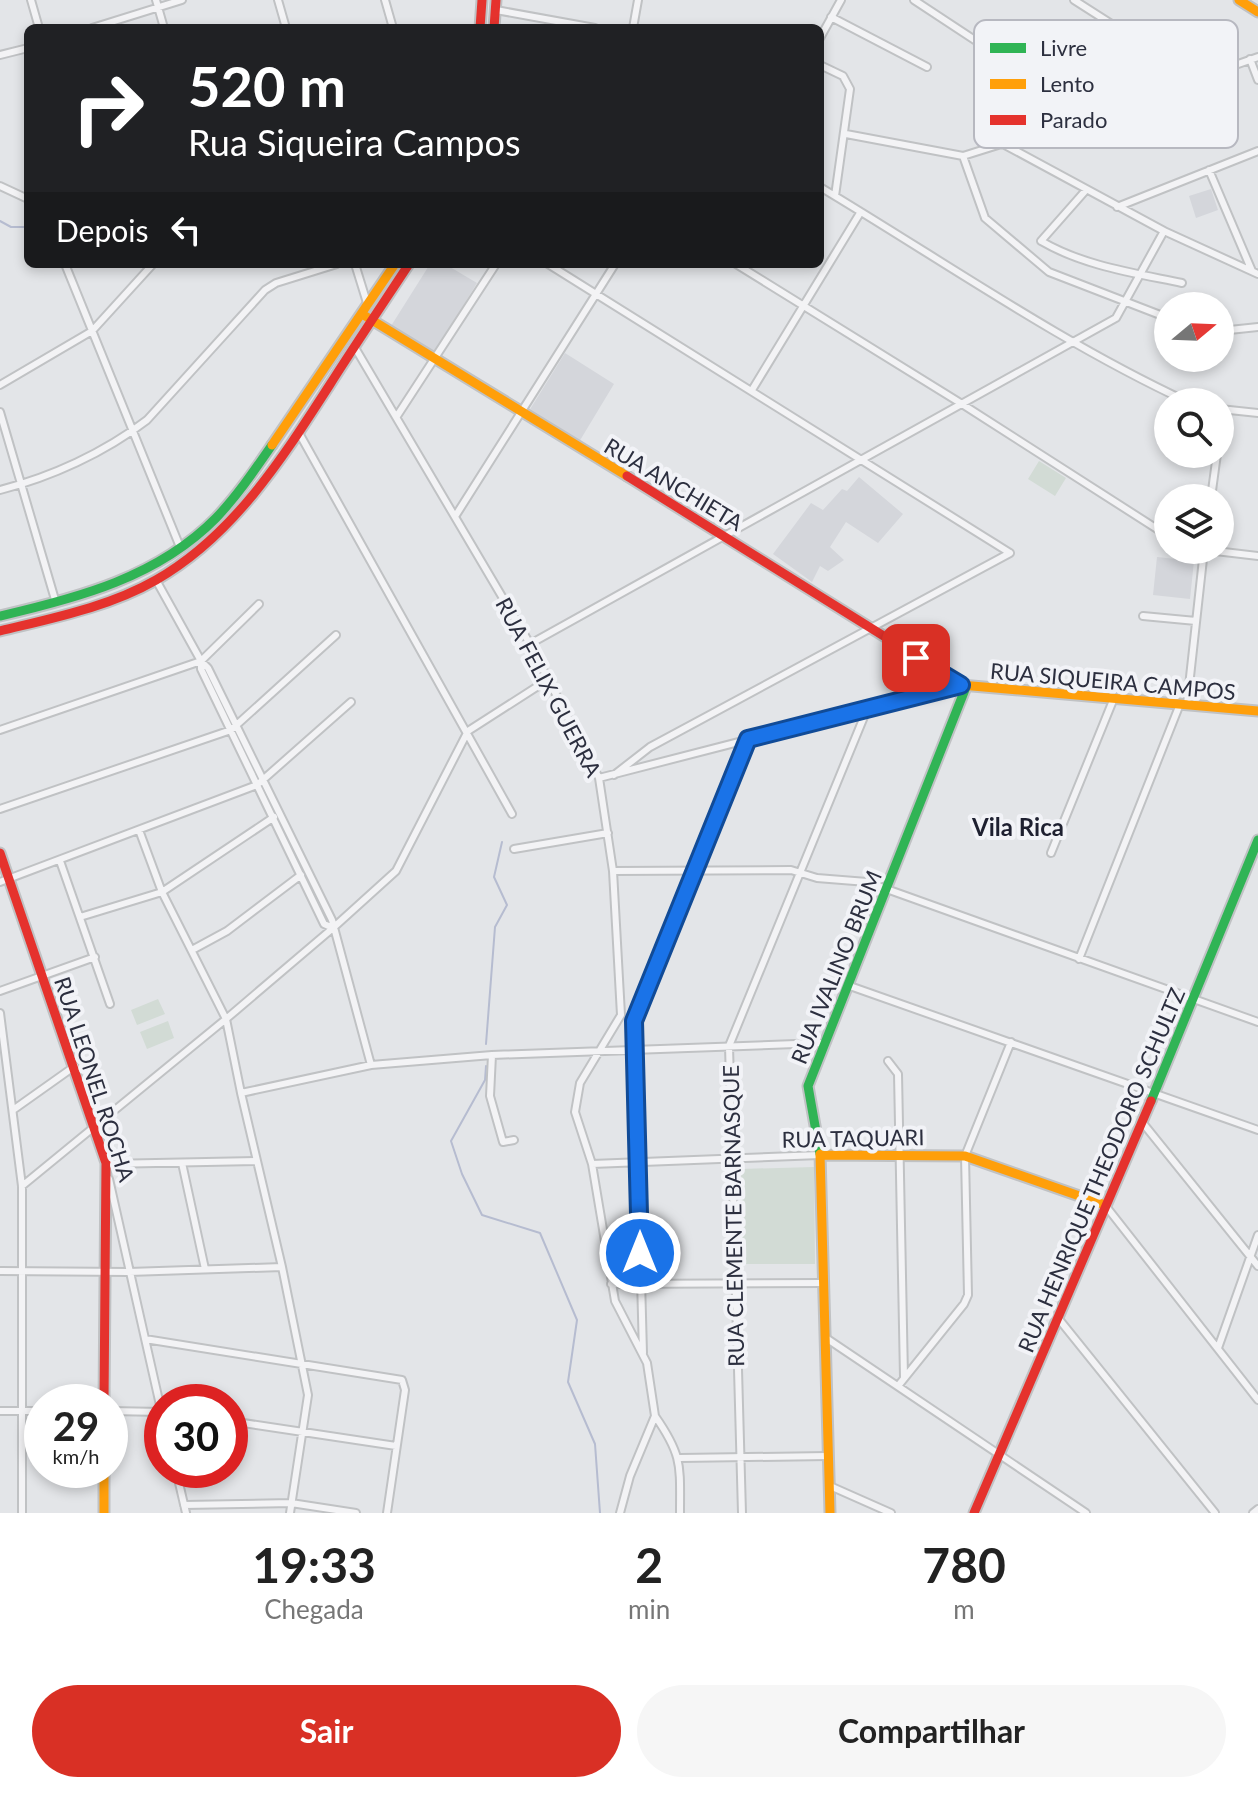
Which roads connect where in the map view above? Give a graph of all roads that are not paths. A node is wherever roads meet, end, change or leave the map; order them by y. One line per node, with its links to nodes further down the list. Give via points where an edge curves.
1 (31, 0): 16 (street)
2 (182, 0): 11 (street)
3 (278, 0): 19 (street)
4 (385, 0): 20 (street)
5 (482, 0): 21 (street)
6 (638, 0): 23 (street)
7 (841, 0): 14 (street)
8 (914, 0): 25 (street)
9 (1074, 0): 15 (street)
10 (1239, 0): 13 (street)
11 (157, 3): 17 (street); 18 (street)
12 (496, 5): 22 (street)
13 (1258, 12)
14 (831, 17): 24 (street); 32 (street)
15 (1106, 20)
16 (38, 24)
17 (102, 24)
18 (163, 24)
19 (285, 24)
20 (392, 24)
21 (480, 24)
22 (578, 24)
23 (634, 24)
24 (824, 30)
25 (974, 40)
26 (24, 49): 27 (street)
27 (0, 55)
28 (1258, 57): 29 (street)
29 (1250, 59): 30 (street); 33 (street)
30 (1238, 63)
31 (824, 67): 34 (street, via 843,76 850,89)
32 (927, 67)
33 (1258, 80)
34 (846, 134): 38 (street); 43 (street)
35 (994, 148): 38 (street)
36 (1010, 148): 42 (street)
37 (1258, 151): 39 (street)
38 (963, 156): 62 (street, via 985,218 1009,240 1049,272)
39 (1209, 170): 45 (street); 58 (street)
40 (0, 186): 44 (street)
41 (824, 189): 43 (street)
42 (1086, 190): 45 (street); 59 (street, via 1041,241)
43 (835, 196): 46 (street)
44 (24, 197)
45 (1117, 207): 47 (street)
46 (860, 213): 63 (street); 70 (street)
47 (1164, 231): 58 (street); 59 (street)
48 (67, 268): 69 (street)
49 (149, 268): 69 (street)
50 (324, 268): 82 (street, via 265,290)
51 (356, 268): 64 (street)
52 (392, 268): 64 (street)
53 (406, 268): 66 (street)
54 (493, 268): 72 (street)
55 (555, 268): 61 (street)
56 (612, 268): 61 (street)
57 (743, 268): 63 (street)
58 (1255, 273)
59 (1142, 276): 60 (street); 62 (street)
60 (1182, 283)
61 (596, 293): 75 (street); 79 (street)
62 (1126, 302): 65 (street); 70 (street, via 1116,318)
63 (803, 304): 75 (street); 76 (street)
64 (365, 310): 66 (street, RUA ANCHIETA); 90 (street, via 238,494)
65 (1154, 313)
66 (372, 321): 71 (street); 72 (street, RUA ANCHIETA)
67 (1258, 327): 68 (street)
68 (1234, 330)
69 (92, 331): 73 (street); 82 (street)
70 (1073, 343): 74 (street); 76 (street)
71 (354, 346): 81 (street, RUA FELIX GUERRA); 83 (street)
72 (434, 359): 79 (street, RUA ANCHIETA); 81 (street)
73 (0, 385)
74 (1158, 388)
75 (752, 390): 84 (street)
76 (962, 404): 84 (street); 88 (street)
77 (1234, 411): 80 (street)
78 (0, 412): 85 (street)
79 (521, 413): 87 (street); 89 (street, RUA ANCHIETA)
80 (1258, 413)
81 (397, 416): 87 (street, RUA FELIX GUERRA)
82 (132, 431): 85 (street, via 51,475); 90 (street)
83 (299, 433): 95 (street, via 236,517); 116 (street)
84 (863, 459): 89 (street); 102 (street, via 1010,553)
85 (21, 485): 86 (street); 97 (street)
86 (0, 490)
87 (456, 515): 105 (street, RUA FELIX GUERRA)
88 (1154, 527)
89 (724, 535): 102 (street, RUA ANCHIETA); 105 (street)
90 (180, 547): 92 (street); 95 (street, via 184,556)
91 (1234, 553): 93 (street)
92 (170, 555): 96 (street, via 154,572); 97 (street, via 121,582)
93 (1258, 556)
94 (1204, 564): 101 (street)
95 (174, 568): 96 (street)
96 (156, 580): 103 (street); 106 (street)
97 (56, 603): 99 (street)
98 (259, 604): 106 (street)
99 (0, 616)
100 (1143, 616): 101 (street)
101 (1196, 621): 111 (street)
102 (868, 627): 108 (street, RUA ANCHIETA); 118 (street, via 650,747)
103 (0, 631)
104 (336, 635): 114 (street)
105 (530, 644): 107 (street, RUA FELIX GUERRA)
106 (201, 661): 114 (street); 115 (street)
107 (549, 679): 116 (street); 119 (street, RUA FELIX GUERRA)
108 (964, 686): 109 (street, RUA SIQUEIRA CAMPOS); 112 (street, RUA SIQUEIRA CAMPOS); 138 (street, RUA IVALINO BRUM)
109 (1114, 698): 111 (street, RUA SIQUEIRA CAMPOS); 130 (street)
110 (351, 702): 120 (street)
111 (1184, 704): 113 (street, RUA SIQUEIRA CAMPOS); 144 (street)
112 (868, 707): 117 (street, RUA SIQUEIRA CAMPOS); 135 (street, RUA CLEMENTE BARNASQUE)
113 (1258, 711)
114 (234, 728): 120 (street); 121 (street)
115 (0, 730)
116 (468, 731): 123 (street); 141 (street, via 396,871)
117 (748, 739): 118 (street, RUA SIQUEIRA CAMPOS); 134 (street)
118 (614, 775): 119 (street, RUA SIQUEIRA CAMPOS)
119 (599, 778): 126 (street, RUA FELIX GUERRA)
120 (260, 782): 122 (street); 124 (street); 125 (street)
121 (0, 809)
122 (280, 813): 124 (street); 132 (street)
123 (512, 814)
124 (273, 818): 136 (street); 139 (street)
125 (139, 830): 131 (street); 139 (street)
126 (608, 833): 128 (street); 133 (street, RUA FELIX GUERRA)
127 (1258, 840): 148 (street, RUA HENRIQUE THEODORO SCHULTZ)
128 (514, 849)
129 (0, 853): 137 (street, RUA LEONEL ROCHA)
130 (1051, 853)
131 (60, 861): 137 (street); 140 (street)
132 (307, 870): 136 (street); 141 (street)
133 (613, 871): 134 (street); 157 (street, RUA FELIX GUERRA, via 621,1015)
134 (693, 871): 135 (street); 156 (street, via 634,1021)
135 (801, 873): 138 (street); 155 (street, RUA CLEMENTE BARNASQUE)
136 (300, 875): 141 (street, via 324,924); 142 (street, via 227,931)
137 (4, 880): 145 (street, RUA LEONEL ROCHA)
138 (886, 889): 144 (street); 146 (street, RUA IVALINO BRUM)
139 (162, 892): 140 (street); 142 (street)
140 (80, 917): 143 (street)
141 (333, 928): 151 (street); 160 (street)
142 (192, 950): 151 (street)
143 (95, 957): 145 (street); 149 (street)
144 (1079, 959): 148 (street)
145 (44, 977): 147 (street); 161 (street, RUA LEONEL ROCHA)
146 (847, 985): 153 (street); 154 (street, RUA IVALINO BRUM)
147 (0, 991)
148 (1193, 1000): 152 (street); 163 (street, RUA HENRIQUE THEODORO SCHULTZ)
149 (110, 1004)
150 (0, 1013): 164 (street)
151 (226, 1019): 162 (street); 166 (street)
152 (1258, 1022)
153 (1011, 1042): 163 (street); 171 (street)
154 (823, 1043): 155 (street); 170 (street, RUA IVALINO BRUM, via 808,1086)
155 (729, 1046): 156 (street); 172 (street, RUA CLEMENTE BARNASQUE)
156 (634, 1049): 157 (street); 174 (street)
157 (597, 1052): 158 (street); 177 (street, RUA FELIX GUERRA, via 580,1083 575,1112)
158 (492, 1055): 160 (street); 168 (street, via 490,1096 503,1142)
159 (888, 1061): 169 (street, via 898,1074)
160 (371, 1065): 162 (street)
161 (75, 1066): 164 (street); 166 (street, RUA LEONEL ROCHA)
162 (241, 1093): 173 (street)
163 (1153, 1094): 165 (street, RUA HENRIQUE THEODORO SCHULTZ); 167 (street)
164 (13, 1110): 178 (street)
165 (1142, 1122): 179 (street, RUA HENRIQUE THEODORO SCHULTZ); 181 (street)
166 (96, 1127): 175 (street, RUA LEONEL ROCHA); 178 (street)
167 (1258, 1130)
168 (514, 1140)
169 (898, 1154): 170 (street, RUA TAQUARI); 171 (street, RUA TAQUARI); 199 (street)
170 (820, 1155): 172 (street, RUA TAQUARI); 189 (street, RUA IVALINO BRUM)
171 (965, 1156): 179 (street, RUA TAQUARI); 199 (street, via 968,1295)
172 (730, 1159): 174 (street, RUA TAQUARI); 192 (street, RUA CLEMENTE BARNASQUE)
173 (257, 1161): 176 (street); 183 (street)
174 (639, 1162): 177 (street, RUA TAQUARI); 191 (street)
175 (106, 1163): 176 (street); 187 (street); 188 (street, RUA LEONEL ROCHA)
176 (182, 1163): 184 (street)
177 (592, 1164): 190 (street, RUA FELIX GUERRA)
178 (22, 1186): 186 (street)
179 (1105, 1205): 193 (street, RUA HENRIQUE THEODORO SCHULTZ); 196 (street)
180 (1258, 1235): 181 (street)
181 (1250, 1256): 182 (street); 196 (street)
182 (1258, 1266)
183 (282, 1267): 184 (street); 198 (street)
184 (205, 1269): 188 (street)
185 (0, 1271): 186 (street)
186 (20, 1272): 187 (street); 205 (street)
187 (104, 1272): 188 (street); 200 (street)
188 (129, 1272): 195 (street, RUA LEONEL ROCHA)
189 (823, 1283): 192 (street); 194 (street, RUA IVALINO BRUM)
190 (611, 1284): 191 (street); 197 (street, RUA FELIX GUERRA)
191 (640, 1284): 192 (street); 197 (street)
192 (734, 1284): 213 (street, RUA CLEMENTE BARNASQUE)
193 (1058, 1318): 210 (street, RUA HENRIQUE THEODORO SCHULTZ); 232 (street)
194 (826, 1338): 202 (street); 211 (street, RUA IVALINO BRUM)
195 (145, 1339): 198 (street); 201 (street, RUA LEONEL ROCHA)
196 (1218, 1348): 203 (street)
197 (643, 1356): 206 (street, RUA FELIX GUERRA)
198 (302, 1363): 208 (street, via 308,1395); 209 (street, via 398,1378 405,1390)
199 (904, 1377): 202 (street)
200 (104, 1384)
201 (155, 1384)
202 (898, 1386): 210 (street)
203 (1258, 1400)
204 (0, 1411): 205 (street)
205 (22, 1411): 220 (street)
206 (655, 1416): 212 (street); 225 (street, RUA FELIX GUERRA)
207 (248, 1423): 208 (street)
208 (303, 1431): 209 (street); 217 (street)
209 (396, 1446): 224 (street)
210 (999, 1455): 230 (street, RUA HENRIQUE THEODORO SCHULTZ); 231 (street)
211 (828, 1456): 213 (street); 214 (street, RUA IVALINO BRUM)
212 (680, 1458): 213 (street); 226 (street)
213 (740, 1459): 227 (street, RUA CLEMENTE BARNASQUE)
214 (830, 1486): 228 (street, RUA IVALINO BRUM); 229 (street)
215 (104, 1488): 221 (street)
216 (180, 1488): 218 (street)
217 (291, 1503): 218 (street); 222 (street); 223 (street)
218 (185, 1509)
219 (1258, 1509): 233 (street)
220 (22, 1513)
221 (104, 1513)
222 (290, 1513)
223 (356, 1513)
224 (387, 1513)
225 (620, 1513)
226 (680, 1513)
227 (742, 1513)
228 (830, 1513)
229 (891, 1513)
230 (974, 1513)
231 (1086, 1513)
232 (1215, 1513)
233 (1253, 1513)

